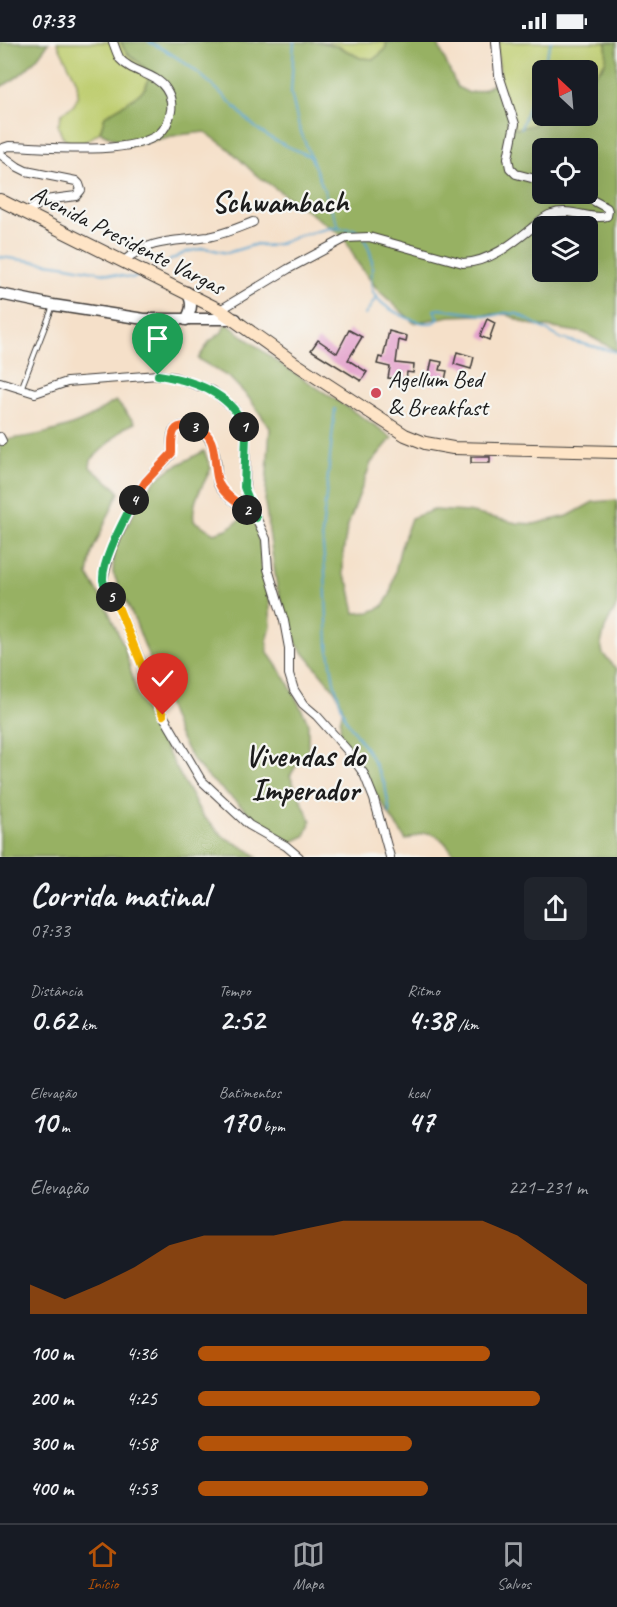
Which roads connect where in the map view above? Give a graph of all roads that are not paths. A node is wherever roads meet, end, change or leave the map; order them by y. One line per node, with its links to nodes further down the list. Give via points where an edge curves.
1 (112, 42): 3 (street, via 120,59 157,80 169,93 172,109 159,134 101,149)
2 (496, 42): 5 (street, via 499,75 515,124 508,158 510,168)
3 (0, 149)
4 (0, 154): 8 (street, via 18,167 76,181 81,186 76,196 45,200)
5 (532, 178)
6 (0, 200): 8 (main road, Avenida Presidente Vargas)
7 (598, 203): 14 (street, via 607,208 607,216 551,214 474,263 369,237 346,238)
8 (26, 213): 10 (main road, Avenida Presidente Vargas)
9 (253, 222): 10 (street, via 209,237 152,244)
10 (124, 261): 11 (main road, Avenida Presidente Vargas)
11 (187, 292): 14 (main road, Avenida Presidente Vargas); 15 (street, via 192,303)
12 (0, 294): 13 (street)
13 (53, 305): 15 (street, via 144,319); 18 (lane)
14 (220, 310): 16 (main road, Avenida Presidente Vargas)
15 (186, 320): 16 (street)
16 (236, 320): 19 (main road, Avenida Presidente Vargas, via 393,428 425,443 453,448)
17 (0, 382): 18 (street)
18 (20, 389): 20 (street, via 35,393 67,381 158,375 213,391 234,409 244,425 244,487)
19 (617, 452)
20 (256, 518): 21 (street, via 218,483 216,459 206,433 198,427 181,426 174,429 172,453 134,500 103,579 163,715 201,780 249,825); 22 (street, via 266,539 268,569 284,621 294,690 364,774)
21 (299, 857)
22 (390, 857)

